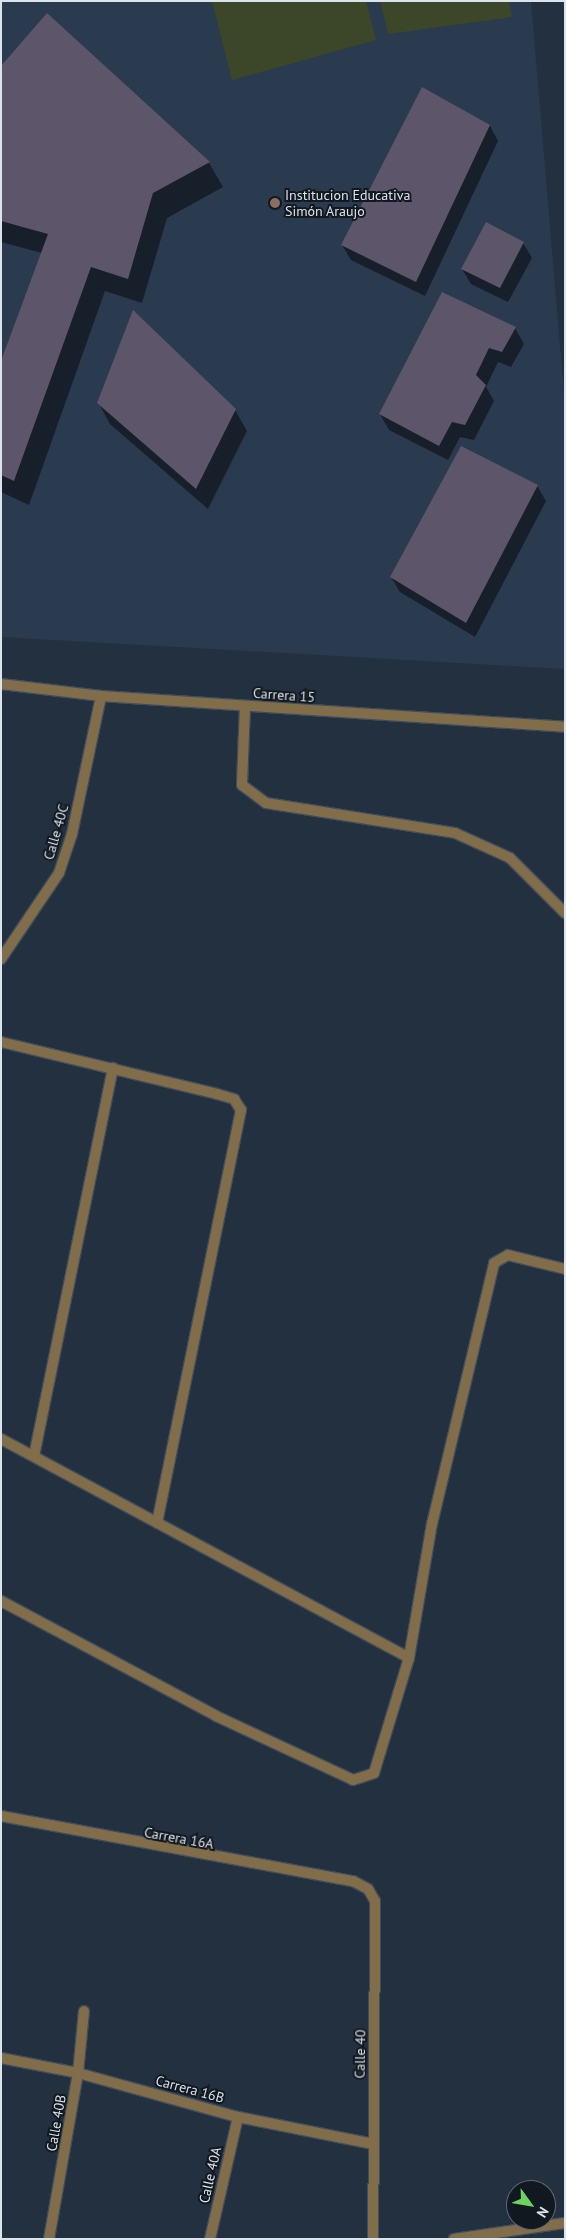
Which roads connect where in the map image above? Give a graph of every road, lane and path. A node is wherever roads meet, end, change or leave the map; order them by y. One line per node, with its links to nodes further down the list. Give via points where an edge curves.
1 (1, 684): 2 (street, Carrera 15)
2 (101, 696): 3 (street, Carrera 15); 6 (street, Calle 40C, via 72,834 59,873)
3 (245, 706): 4 (street, Carrera 15); 5 (street, via 242,785 266,803 455,833 510,858)
4 (565, 727)
5 (565, 913)
6 (1, 959)
7 (1, 1042): 8 (street)
8 (113, 1068): 11 (street); 12 (street, via 234,1099 241,1110)
9 (565, 1269): 14 (street, via 500,1256 494,1263 432,1524)
10 (1, 1439): 11 (street)
11 (34, 1456): 12 (street)
12 (157, 1523): 14 (street)
13 (1, 1601): 14 (street, via 216,1716 353,1780 374,1773 381,1762)
14 (409, 1658)
15 (1, 1816): 16 (street, Carrera 16A)
16 (353, 1881): 21 (street, Calle 40, via 368,1888 375,1901)
17 (84, 2011): 19 (street, Calle 40B)
18 (1, 2058): 19 (street, Carrera 16B)
19 (78, 2073): 20 (street, Carrera 16B); 23 (street, Calle 40B)
20 (238, 2117): 21 (street, Carrera 16B); 24 (street, Calle 40A)
21 (373, 2144): 25 (street, Calle 40)
22 (565, 2223): 26 (street)
23 (49, 2239)
24 (210, 2239)
25 (373, 2239)
26 (454, 2239)

